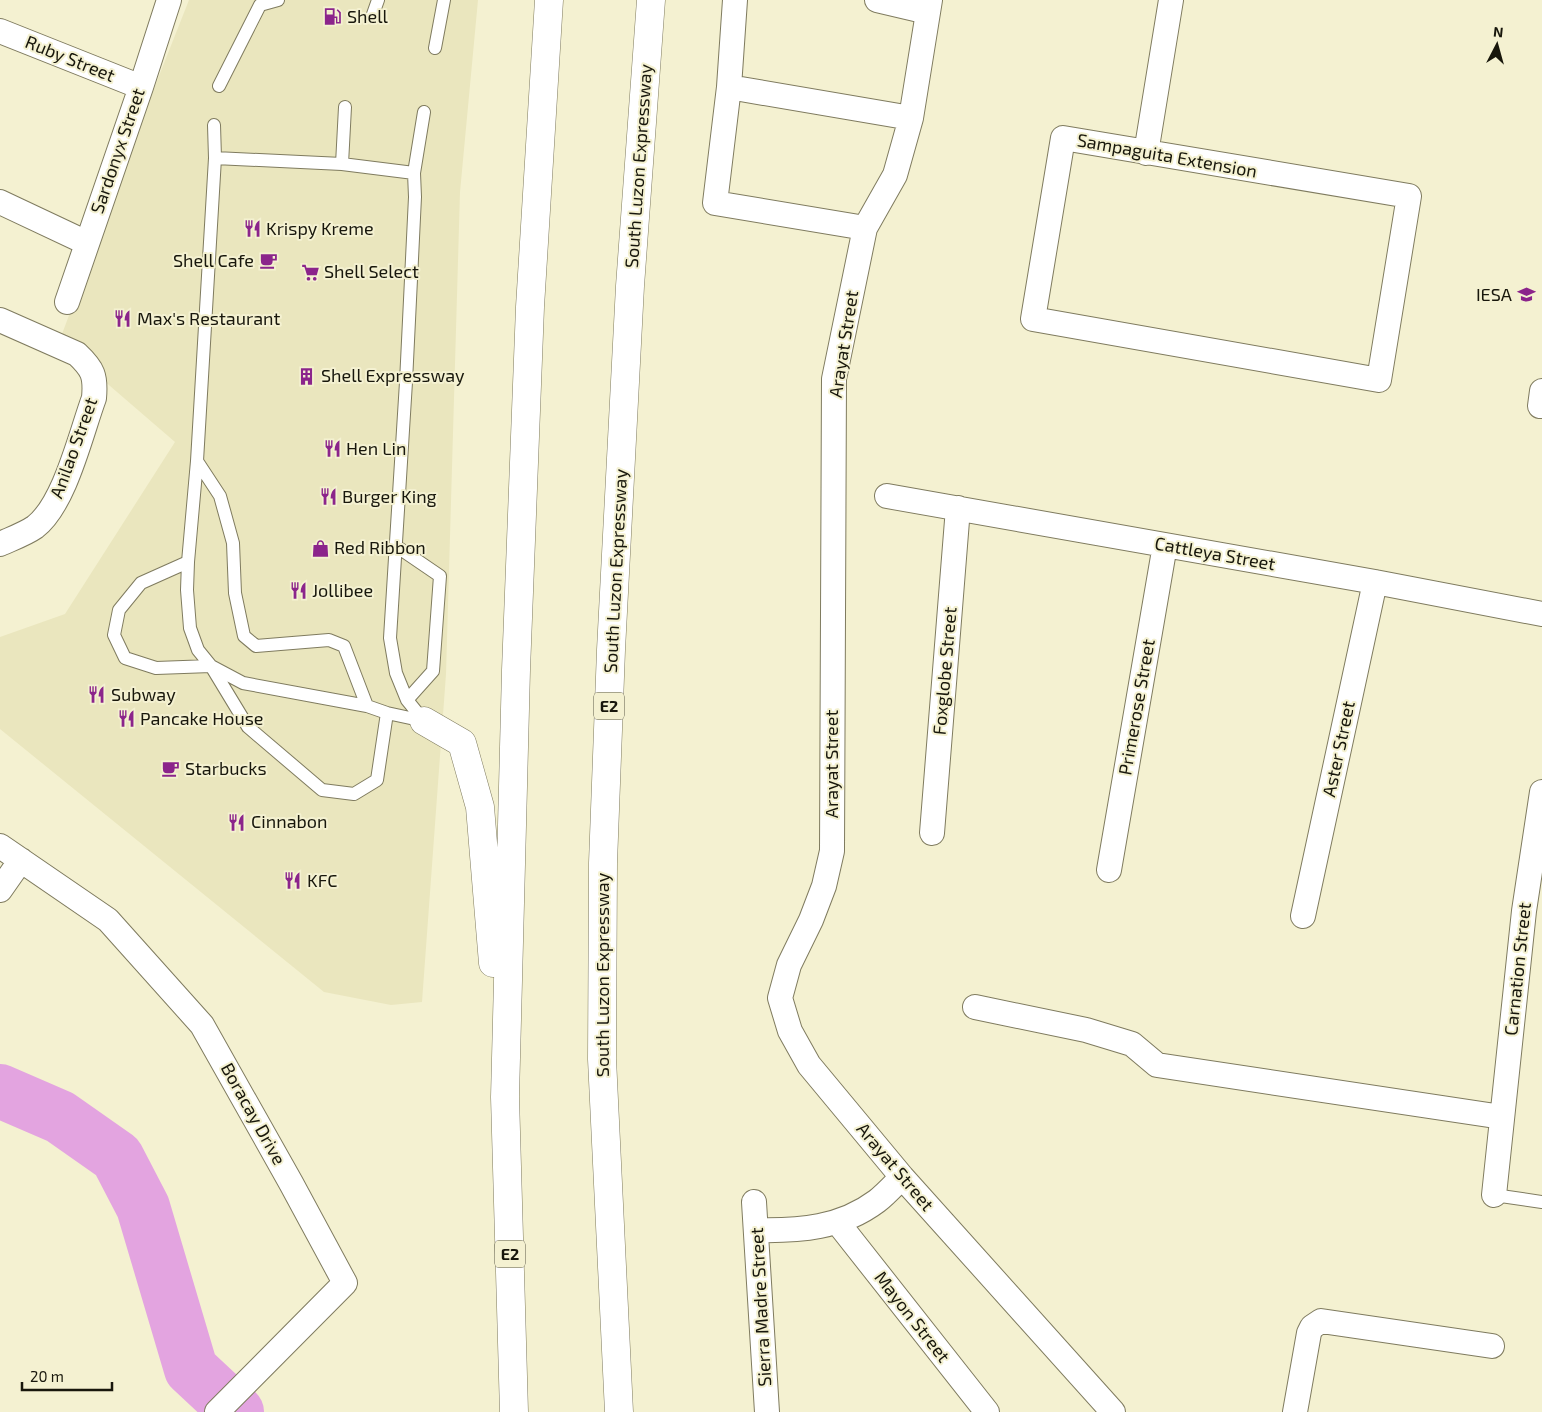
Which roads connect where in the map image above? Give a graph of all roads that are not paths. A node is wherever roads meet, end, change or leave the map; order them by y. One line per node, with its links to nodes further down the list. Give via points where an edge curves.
1 (168, 0): 15 (street, Sardonyx Street)
2 (278, 0): 14 (lane, via 260,6)
3 (378, 0): 11 (lane)
4 (444, 0): 13 (lane)
5 (549, 0): 55 (highway, E2, via 530,307 516,670)
6 (651, 0): 66 (highway, South Luzon Expressway / E2, via 630,286 611,650 604,863 602,1059)
7 (735, 0): 16 (street)
8 (877, 0): 10 (street)
9 (1171, 0): 21 (street)
10 (929, 6): 19 (street, Arayat Street)
11 (372, 17)
12 (0, 31): 15 (street, Ruby Street)
13 (435, 48)
14 (219, 86)
15 (141, 87): 27 (street, Sardonyx Street)
16 (729, 87): 19 (street); 26 (street, via 715,203)
17 (345, 107): 23 (lane)
18 (424, 112): 24 (lane)
19 (911, 118): 26 (street, Arayat Street, via 895,175)
20 (214, 125): 22 (lane)
21 (1146, 152): 21 (street, Sampaguita Extension, via 1409,196 1379,380 1033,319 1063,138)
22 (215, 158): 23 (lane); 32 (lane)
23 (342, 164): 24 (lane)
24 (414, 173): 37 (lane, via 407,373)
25 (0, 202): 27 (street)
26 (865, 228): 57 (street, Arayat Street, via 834,379 832,851 824,886 789,965 780,998 790,1031 810,1065)
27 (87, 243): 28 (street, Sardonyx Street)
28 (67, 302)
29 (0, 320): 35 (street, Anilao Street, via 77,354 93,373 95,385 94,398 63,488 50,511 35,527)
30 (1542, 391): 31 (street)
31 (1542, 406)
32 (197, 461): 38 (lane); 43 (lane, via 220,496 233,543 235,593 244,636 256,646 328,640 344,646)
33 (887, 496): 34 (street, Cattleya Street)
34 (958, 508): 36 (street, Cattleya Street); 47 (street, Foxglobe Street)
35 (0, 544)
36 (1165, 545): 39 (street, Cattleya Street); 50 (street, Primerose Street)
37 (396, 546): 42 (lane, via 390,638 396,674); 42 (lane, via 440,576 433,671)
38 (188, 562): 41 (lane, via 190,628 198,650); 41 (lane, via 142,583 119,610 114,635 125,658 156,668)
39 (1375, 582): 40 (street, Cattleya Street); 53 (street, Aster Street)
40 (1542, 614)
41 (211, 666): 43 (lane, via 243,683); 44 (lane, via 248,727 322,790 354,794 377,780)
42 (407, 700): 45 (lane)
43 (367, 706): 44 (lane)
44 (387, 712): 45 (lane)
45 (424, 721): 55 (highway, via 462,744 480,807)
46 (1542, 792): 52 (street, Carnation Street)
47 (932, 833)
48 (0, 846): 49 (street, Boracay Drive)
49 (21, 860): 51 (street); 64 (street, Boracay Drive, via 108,920 202,1025 345,1283)
50 (1109, 870)
51 (0, 890)
52 (1533, 912): 56 (street, Carnation Street)
53 (1303, 916)
54 (975, 1007): 56 (street, via 1086,1030 1132,1044 1157,1065)
55 (505, 1097): 65 (highway, E2)
56 (1502, 1117): 58 (street, Carnation Street)
57 (902, 1177): 61 (street, via 878,1200); 69 (street, Arayat Street)
58 (1494, 1195): 60 (lane)
59 (754, 1202): 62 (street, Sierra Madre Street)
60 (1542, 1202)
61 (838, 1223): 62 (street, via 788,1231); 68 (street, Mayon Street)
62 (756, 1230): 67 (street, Sierra Madre Street)
63 (1492, 1346): 70 (street, via 1321,1321 1312,1326 1309,1333)
64 (217, 1411)
65 (514, 1412)
66 (619, 1412)
67 (767, 1412)
68 (987, 1412)
69 (1113, 1412)
70 (1295, 1412)

